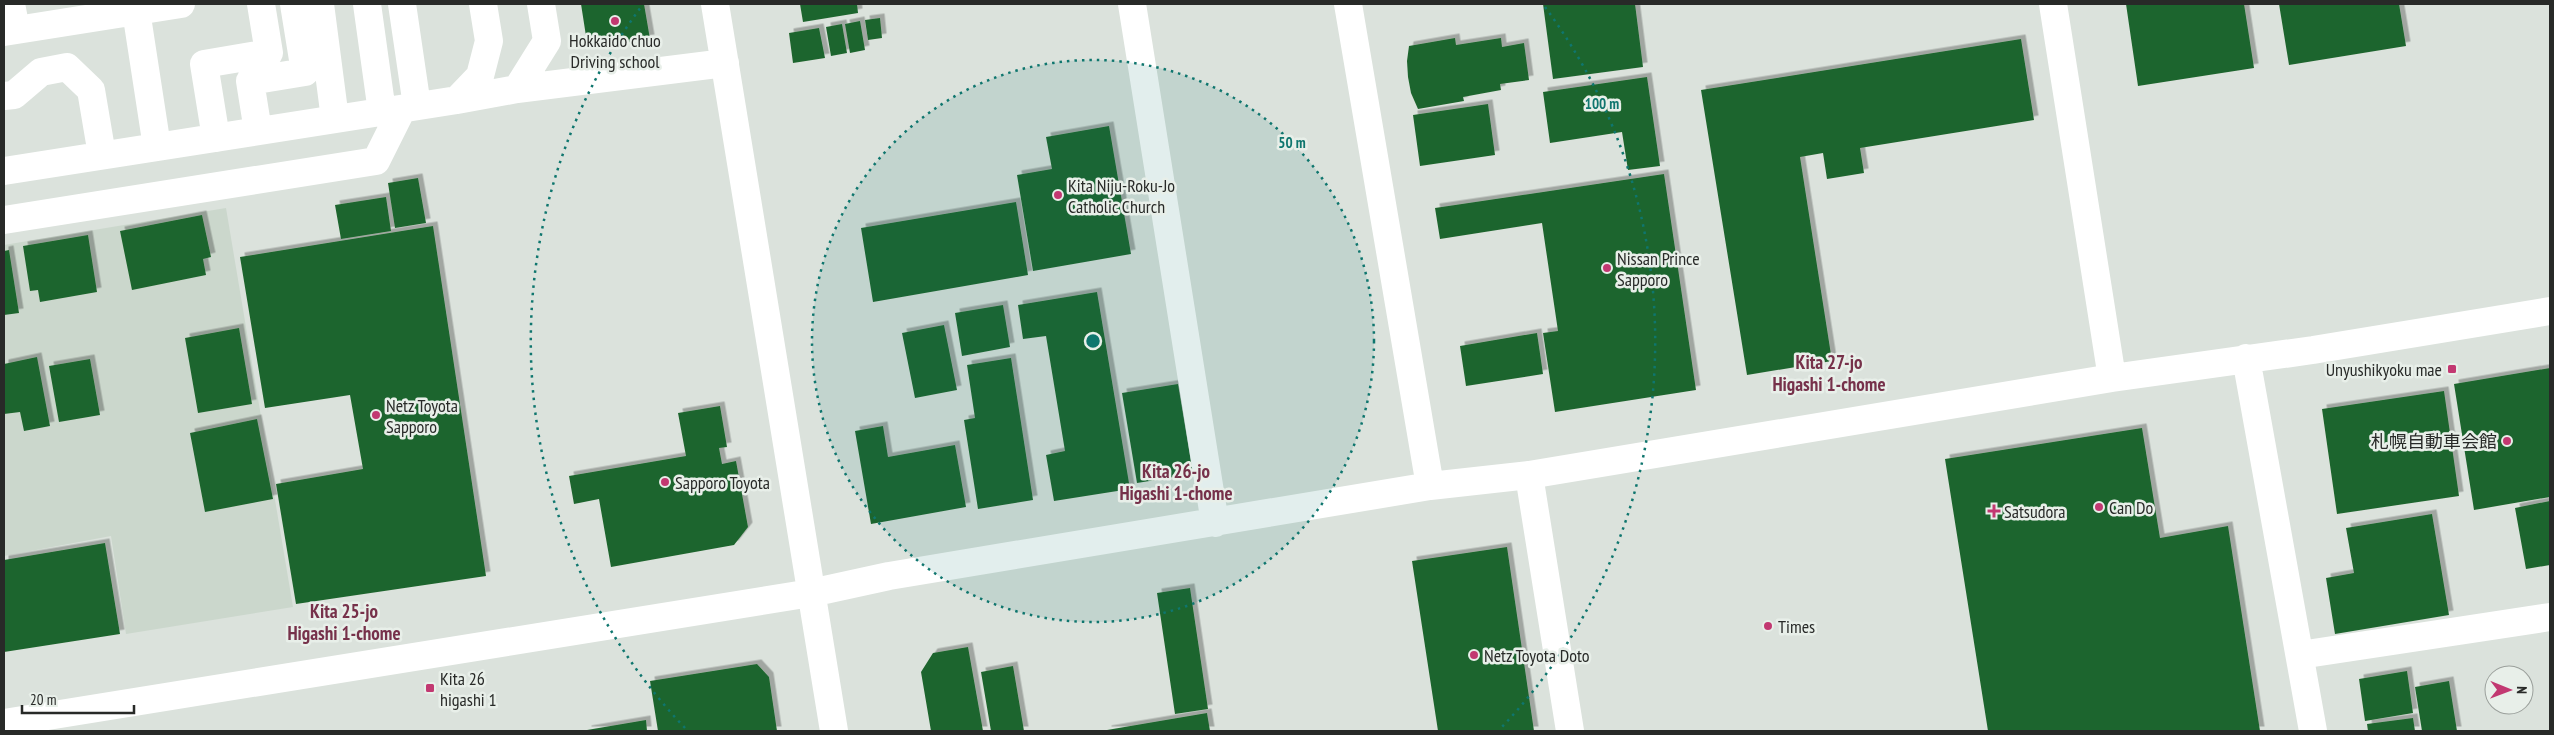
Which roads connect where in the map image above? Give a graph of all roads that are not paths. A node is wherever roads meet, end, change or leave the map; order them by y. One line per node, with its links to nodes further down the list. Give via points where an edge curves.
1 (180, 4): 13 (street)
2 (261, 4): 22 (street, via 270,53 204,64)
3 (294, 4): 21 (street, via 305,72 250,81)
4 (320, 4): 20 (street)
5 (367, 4): 19 (street)
6 (402, 4): 19 (street)
7 (484, 4): 18 (street, via 489,41 480,76)
8 (541, 4): 16 (street, via 547,41)
9 (715, 4): 15 (street)
10 (1132, 4): 32 (street)
11 (1348, 4): 31 (street)
12 (2053, 4): 29 (street)
13 (135, 7): 14 (street); 23 (street)
14 (10, 22)
15 (725, 63): 16 (street); 33 (street)
16 (517, 89): 18 (street)
17 (4, 96): 24 (street, via 14,95 41,72 67,67 92,90)
18 (457, 100): 19 (street)
19 (400, 109): 20 (street); 26 (street, via 376,160)
20 (335, 119): 21 (street)
21 (258, 131): 22 (street)
22 (216, 138): 23 (street)
23 (157, 147): 24 (street)
24 (102, 155): 25 (street)
25 (4, 171)
26 (4, 220)
27 (2550, 311): 28 (street)
28 (2246, 358): 29 (street); 35 (street)
29 (2112, 378): 30 (street)
30 (1529, 475): 31 (street); 39 (street)
31 (1430, 486): 32 (street)
32 (1216, 524): 33 (street, via 889,576)
33 (812, 593): 37 (street); 38 (street)
34 (2550, 617): 35 (street)
35 (2300, 655): 40 (street)
36 (4, 723): 37 (street)
37 (50, 724)
38 (834, 731)
39 (1570, 731)
40 (2313, 731)

